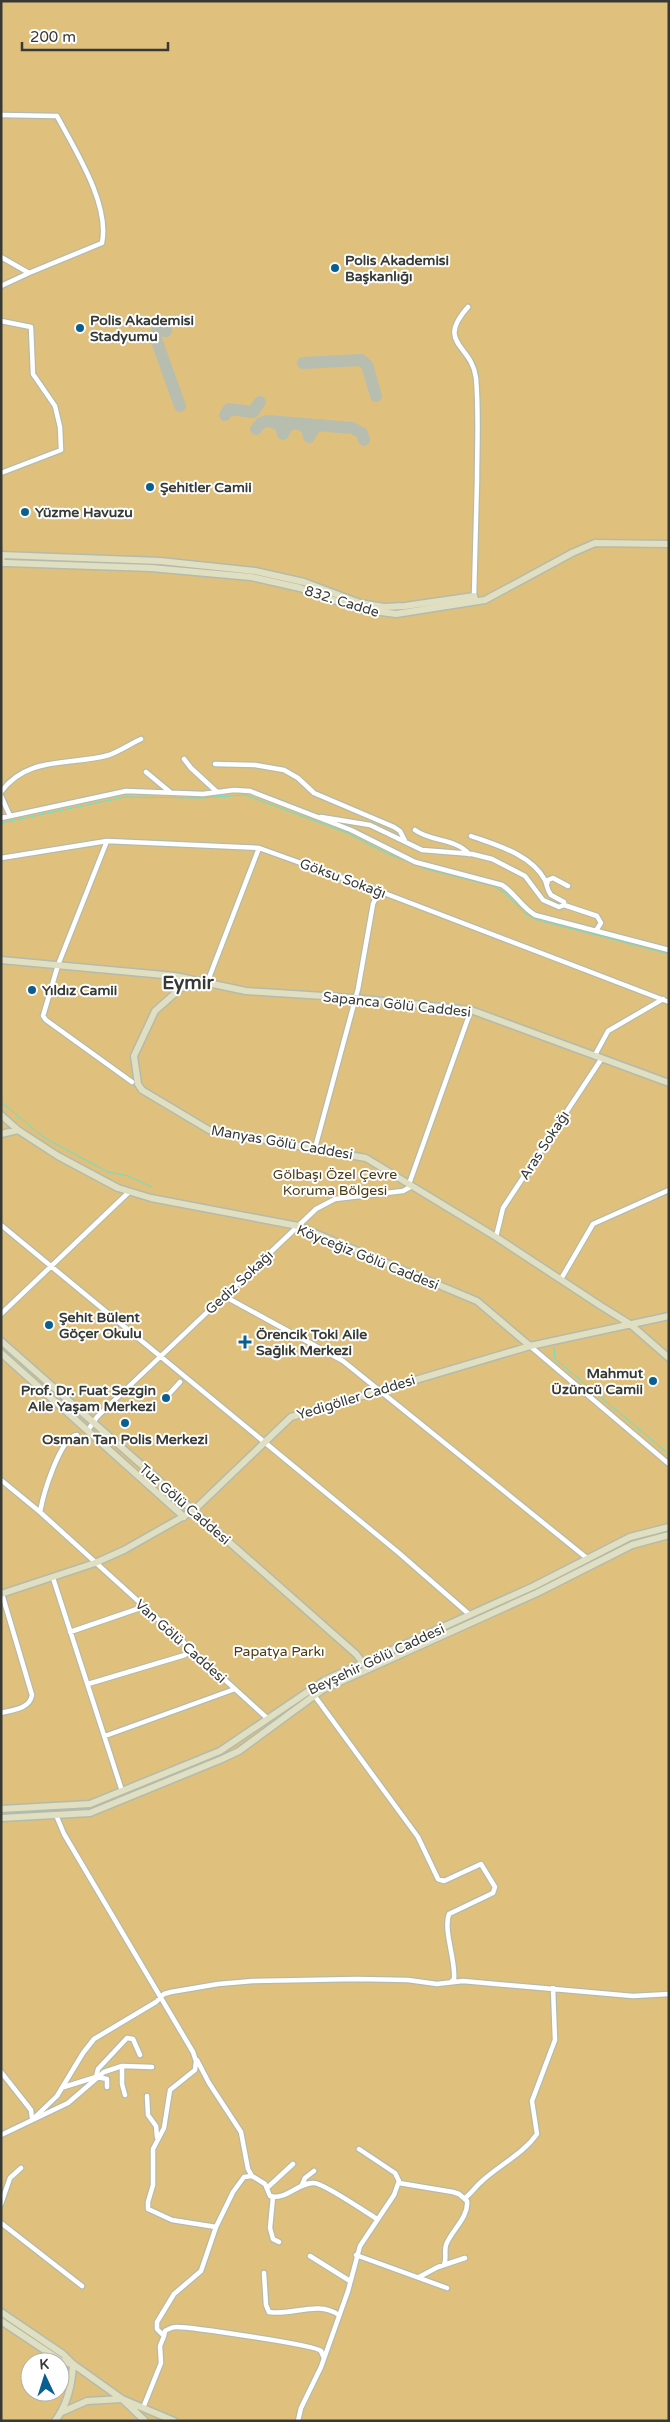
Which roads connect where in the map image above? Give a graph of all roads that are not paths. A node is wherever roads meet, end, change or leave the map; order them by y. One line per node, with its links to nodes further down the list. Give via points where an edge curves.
1 (1, 115): 3 (street, via 57,116 84,168 104,228 102,243)
2 (1, 257): 3 (street)
3 (29, 273): 4 (street)
4 (1, 286)
5 (468, 307): 11 (street, via 457,319 454,330 476,375 478,446)
6 (1, 321): 7 (street, via 31,327 33,374 55,406 61,450)
7 (1, 473)
8 (669, 544): 12 (street, 832. Cadde, via 595,544 492,597 479,602)
9 (2, 555): 10 (street); 12 (street, 832. Cadde, via 160,561 255,571 304,582 360,603 384,607)
10 (1, 562): 12 (street, 832. Cadde, via 151,568 251,577 385,614)
11 (474, 598): 12 (street, 832. Cadde)
12 (445, 604)
13 (140, 739): 17 (street, via 107,755 65,760 23,771)
14 (184, 759): 18 (street)
15 (215, 764): 27 (street, via 284,770 314,793 394,827)
16 (146, 772): 19 (street)
17 (1, 792)
18 (217, 792): 19 (street); 22 (street, via 258,793)
19 (170, 793): 21 (street, via 120,792)
20 (1, 796): 21 (street)
21 (10, 816): 23 (street)
22 (312, 816): 27 (street, via 370,825); 35 (street, via 352,830 415,862 502,885 535,914)
23 (1, 818)
24 (415, 830): 29 (street, via 425,837 451,843)
25 (471, 836): 31 (street, via 503,846 520,857 539,873)
26 (107, 841): 28 (street, Göksu Sokağı); 30 (street, Göksu Sokağı); 38 (street)
27 (406, 842): 29 (street, via 422,850)
28 (259, 848): 33 (street, Göksu Sokağı); 40 (street)
29 (469, 854): 34 (street, via 492,859 516,870 525,876 543,900 559,907)
30 (1, 858)
31 (546, 885): 32 (street, via 553,878); 34 (street)
32 (568, 886)
33 (379, 891): 42 (street); 43 (street, Göksu Sokağı)
34 (564, 905): 35 (street, via 597,916 601,923)
35 (597, 929): 36 (street)
36 (669, 950)
37 (1, 960): 38 (street, Sapanca Gölü Caddesi)
38 (58, 965): 39 (street, Sapanca Gölü Caddesi); 48 (street, via 44,1018)
39 (175, 976): 40 (street, Sapanca Gölü Caddesi); 41 (street, via 180,980)
40 (207, 983): 41 (street); 42 (street, Sapanca Gölü Caddesi, via 246,991)
41 (181, 988): 53 (street, Manyas Gölü Caddesi, via 155,1011 136,1049 134,1059 139,1087 209,1130)
42 (354, 998): 45 (street, Sapanca Gölü Caddesi); 53 (street)
43 (663, 999): 44 (street, Göksu Sokağı); 46 (street, via 608,1031)
44 (669, 1002)
45 (471, 1010): 46 (street, Sapanca Gölü Caddesi); 54 (street)
46 (595, 1055): 47 (street, Sapanca Gölü Caddesi)
47 (602, 1058): 49 (street, Sapanca Gölü Caddesi); 59 (street, Aras Sokağı, via 503,1208)
48 (132, 1082)
49 (669, 1083)
50 (1, 1115): 51 (street, Köyceğiz Gölü Caddesi)
51 (18, 1130): 52 (street); 56 (street, Köyceğiz Gölü Caddesi, via 58,1156)
52 (1, 1134)
53 (315, 1148): 54 (street, Manyas Gölü Caddesi, via 364,1157)
54 (410, 1186): 58 (street, Gediz Sokağı, via 335,1199 316,1209); 59 (street, Manyas Gölü Caddesi)
55 (669, 1190): 61 (street, via 593,1224)
56 (129, 1192): 58 (street, Köyceğiz Gölü Caddesi); 60 (street)
57 (1, 1225): 60 (street)
58 (298, 1226): 62 (street, Gediz Sokağı); 67 (street, Köyceğiz Gölü Caddesi, via 476,1301)
59 (496, 1238): 61 (street, Manyas Gölü Caddesi)
60 (51, 1266): 63 (street); 69 (street)
61 (561, 1279): 65 (street, Manyas Gölü Caddesi)
62 (224, 1296): 69 (street, Gediz Sokağı); 72 (street, via 340,1359)
63 (1, 1314)
64 (669, 1316): 65 (street, Yedigöller Caddesi)
65 (630, 1324): 67 (street, Yedigöller Caddesi); 70 (street, Manyas Gölü Caddesi)
66 (1, 1341): 74 (street, Tuz Gölü Caddesi)
67 (530, 1346): 72 (street, Yedigöller Caddesi); 78 (street, Köyceğiz Gölü Caddesi)
68 (1, 1353): 75 (street, Tuz Gölü Caddesi)
69 (160, 1356): 74 (street, Gediz Sokağı); 77 (street)
70 (669, 1358)
71 (180, 1382): 73 (street)
72 (379, 1390): 77 (street, Yedigöller Caddesi, via 291,1417); 85 (street)
73 (170, 1393)
74 (92, 1423): 75 (street, Gediz Sokağı); 81 (street, Tuz Gölü Caddesi)
75 (88, 1430): 82 (street, Tuz Gölü Caddesi)
76 (77, 1435): 80 (street, via 68,1438 60,1452)
77 (265, 1442): 81 (street, Yedigöller Caddesi); 90 (street)
78 (669, 1464)
79 (1, 1480): 80 (street, Van Gölü Caddesi)
80 (40, 1512): 86 (street, Van Gölü Caddesi)
81 (193, 1512): 82 (street, Yedigöller Caddesi); 93 (street, Tuz Gölü Caddesi)
82 (184, 1516): 86 (street, Yedigöller Caddesi)
83 (669, 1527): 85 (street, Beyşehir Gölü Caddesi, via 630,1537)
84 (669, 1535): 94 (street, via 632,1545 537,1593)
85 (588, 1559): 90 (street, Beyşehir Gölü Caddesi)
86 (95, 1563): 87 (street, Yedigöller Caddesi); 89 (street, Van Gölü Caddesi)
87 (53, 1578): 88 (street, Yedigöller Caddesi); 91 (street)
88 (2, 1594): 98 (street, via 32,1695 25,1706)
89 (143, 1607): 91 (street); 92 (street, Van Gölü Caddesi)
90 (470, 1615): 93 (street, Beyşehir Gölü Caddesi)
91 (70, 1632): 95 (street)
92 (192, 1650): 95 (street); 96 (street, Van Gölü Caddesi)
93 (363, 1662): 94 (street, Tuz Gölü Caddesi); 99 (street, Beyşehir Gölü Caddesi, via 311,1688)
94 (366, 1670): 97 (street)
95 (88, 1684): 102 (street)
96 (235, 1689): 99 (street, Van Gölü Caddesi); 102 (street)
97 (314, 1695): 100 (street); 110 (street, via 418,1837 438,1879 444,1881 481,1864 495,1887 493,1893 449,1914 447,1923 455,1968)
98 (1, 1713)
99 (267, 1719): 100 (street); 101 (street); 103 (street, Beyşehir Gölü Caddesi, via 227,1747)
100 (277, 1722): 101 (street)
101 (268, 1728): 107 (street, via 230,1755)
102 (105, 1736): 103 (street)
103 (122, 1791): 104 (street, Beyşehir Gölü Caddesi)
104 (78, 1806): 105 (street, Beyşehir Gölü Caddesi); 107 (street)
105 (56, 1807): 106 (street, Beyşehir Gölü Caddesi); 108 (street)
106 (1, 1809)
107 (79, 1814): 108 (street)
108 (56, 1815): 109 (street); 113 (street, via 64,1834)
109 (1, 1818)
110 (451, 1983): 111 (street, via 464,1981); 113 (street, via 357,1979 233,1982 171,1992)
111 (552, 1988): 112 (street, via 633,1996); 136 (street, via 555,2040 532,2101 537,2134 512,2160)
112 (669, 1994)
113 (161, 1997): 114 (street); 121 (street, via 94,2039)
114 (193, 2052): 126 (street, via 196,2070 170,2090 164,2128); 131 (street, via 241,2132 245,2161)
115 (140, 2055): 119 (street, via 133,2039 127,2038 98,2069)
116 (122, 2066): 117 (street); 119 (street); 122 (street)
117 (152, 2067)
118 (1, 2072): 124 (street, via 31,2110)
119 (96, 2077): 120 (street, via 107,2079); 121 (street, via 67,2085); 124 (street, via 68,2103)
120 (107, 2087)
121 (61, 2090): 124 (street)
122 (125, 2095)
123 (147, 2096): 126 (street, via 148,2115 156,2126)
124 (32, 2120): 125 (street)
125 (1, 2135)
126 (157, 2137): 140 (street, via 153,2149 154,2185 148,2209 172,2220)
127 (359, 2149): 132 (street, via 395,2173)
128 (293, 2164): 134 (street)
129 (21, 2168): 137 (street, via 10,2178)
130 (314, 2171): 133 (street, via 304,2178)
131 (252, 2176): 134 (street); 140 (street, via 244,2177 236,2186)
132 (399, 2183): 136 (street, via 453,2192); 138 (street)
133 (302, 2185): 135 (street); 138 (street, via 319,2183)
134 (267, 2188): 135 (street)
135 (274, 2197): 141 (street, via 270,2228 273,2238)
136 (465, 2198): 145 (street, via 467,2209 448,2242)
137 (1, 2204)
138 (377, 2219): 142 (street)
139 (1, 2223): 149 (street)
140 (216, 2227): 154 (street, via 201,2272 174,2294 157,2322 157,2328)
141 (279, 2242)
142 (356, 2255): 147 (street); 148 (street)
143 (310, 2256): 148 (street)
144 (465, 2258): 145 (street)
145 (444, 2265): 147 (street)
146 (264, 2273): 152 (street, via 269,2312 319,2308 331,2309)
147 (418, 2277): 150 (street)
148 (350, 2281): 152 (street)
149 (82, 2286)
150 (447, 2288)
151 (1, 2312): 156 (street)
152 (339, 2315): 155 (street)
153 (1, 2321): 156 (street, via 61,2362)
154 (164, 2336): 155 (street, via 174,2327 226,2333 313,2346 321,2351); 158 (street, via 160,2346 161,2363)
155 (324, 2358): 160 (street)
156 (73, 2364): 157 (street); 159 (street, via 70,2392)
157 (122, 2399): 158 (street); 159 (street, via 87,2401); 162 (street)
158 (143, 2408): 163 (street)
159 (62, 2412): 161 (street)
160 (297, 2419)
161 (55, 2421)
162 (145, 2421)
163 (174, 2421)

